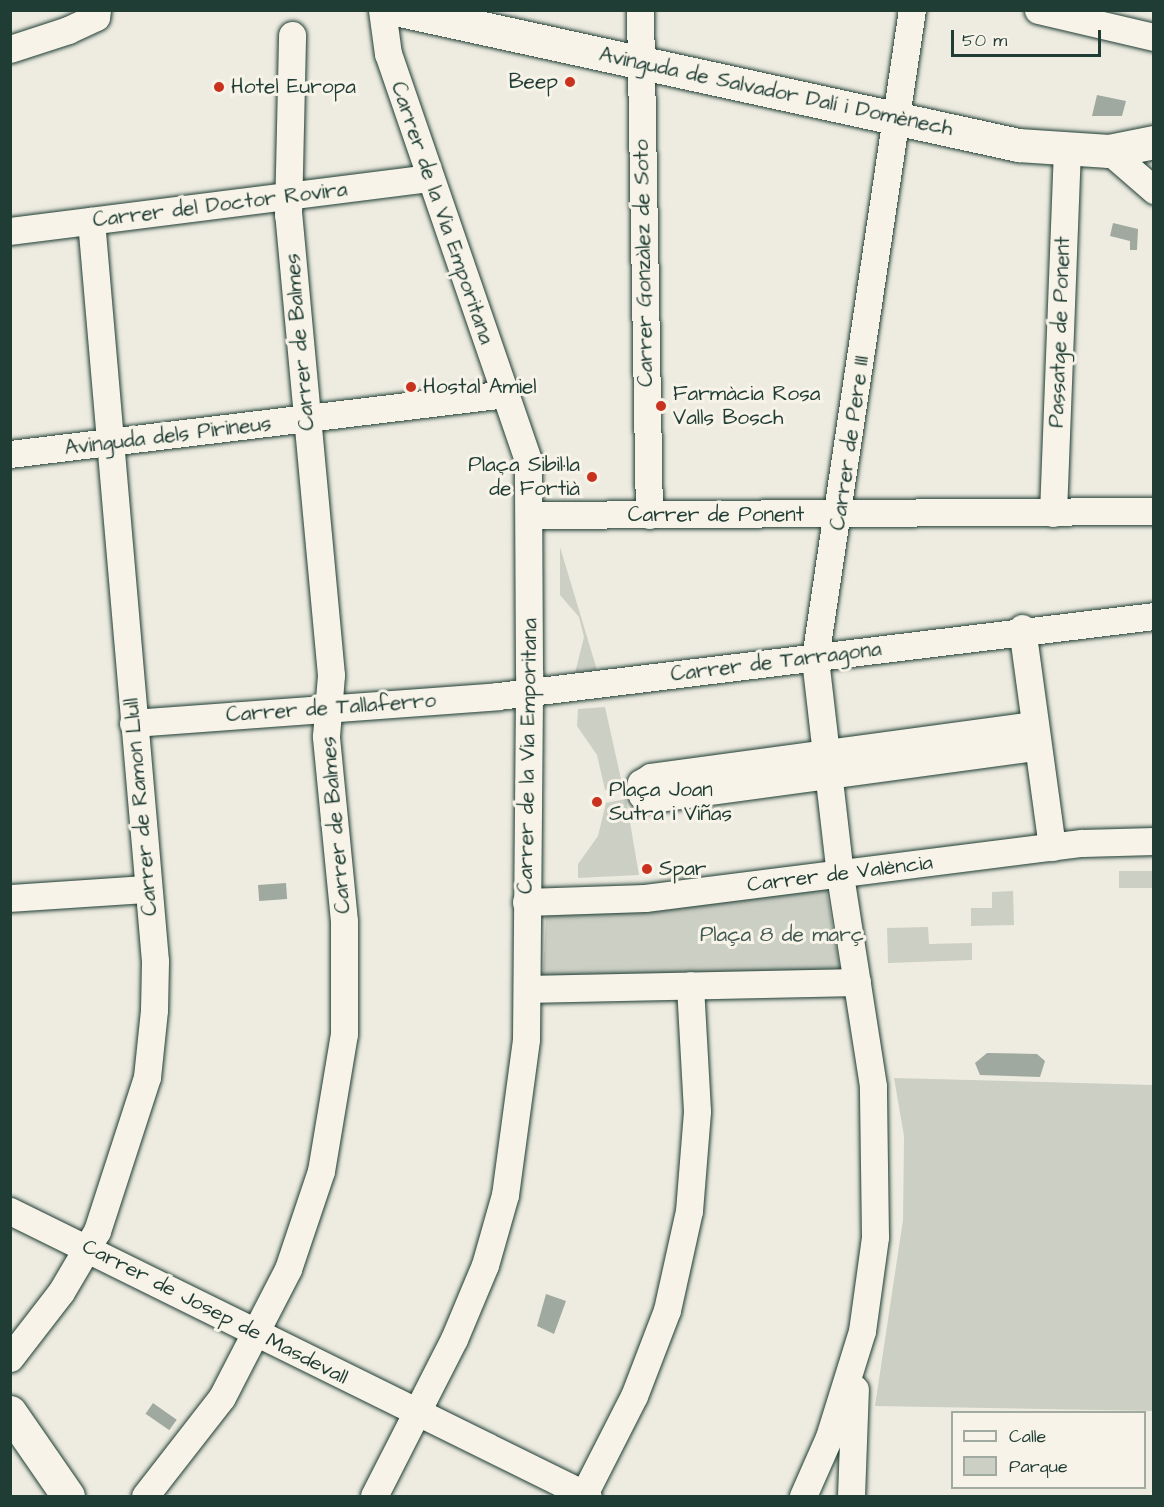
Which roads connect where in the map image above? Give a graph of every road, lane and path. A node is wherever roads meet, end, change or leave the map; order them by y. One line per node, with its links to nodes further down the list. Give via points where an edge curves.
1 (98, 10): 9 (street, via 68,30)
2 (382, 10): 15 (street, Carrer de la Via Emporitana, via 388,54)
3 (400, 10): 10 (main road, Avinguda de Salvador Dalí i Domènech)
4 (640, 10): 10 (street, Carrer Gonzàlez de Soto)
5 (912, 10): 11 (street, Carrer de Pere III)
6 (1038, 10): 8 (street)
7 (292, 35): 17 (street, Carrer de Balmes)
8 (1154, 37)
9 (10, 49)
10 (640, 63): 11 (main road, Avinguda de Salvador Dalí i Domènech); 28 (street, Carrer Gonzàlez de Soto)
11 (896, 118): 14 (main road, Avinguda de Salvador Dalí i Domènech); 26 (street, Carrer de Pere III)
12 (1154, 142): 13 (main road, Avinguda de Salvador Dalí i Domènech)
13 (1109, 151): 14 (main road, Avinguda de Salvador Dalí i Domènech); 16 (street)
14 (1067, 152): 25 (street, Passatge de Ponent)
15 (429, 178): 17 (street, Carrer del Doctor Rovira); 20 (street, Carrer de la Via Emporitana)
16 (1154, 190)
17 (287, 198): 18 (street, Carrer del Doctor Rovira); 21 (street, Carrer de Balmes)
18 (91, 221): 19 (street, Carrer del Doctor Rovira); 22 (street, Carrer de Ramon Llull)
19 (10, 231)
20 (504, 394): 21 (street, Avinguda dels Pirineus); 27 (street, Carrer de la Via Emporitana, via 528,460)
21 (309, 420): 22 (street, Avinguda dels Pirineus); 33 (street, Carrer de Balmes)
22 (111, 444): 23 (street, Avinguda dels Pirineus); 34 (street, Carrer de Ramon Llull)
23 (10, 454)
24 (1154, 511): 25 (street, Carrer de Ponent)
25 (1053, 513): 26 (street, Carrer de Ponent)
26 (840, 514): 28 (street, Carrer de Ponent); 31 (street, Carrer de Pere III)
27 (530, 515): 28 (street, Carrer de Ponent); 32 (street, Carrer de la Via Emporitana)
28 (649, 515)
29 (1154, 616): 30 (street, Carrer de Tarragona)
30 (1022, 628): 31 (street, Carrer de Tarragona); 35 (street)
31 (815, 658): 32 (street, Carrer de Tarragona); 36 (street, Carrer de Pere III)
32 (529, 691): 33 (street, Carrer de Tallaferro); 42 (street, Carrer de la Via Emporitana)
33 (331, 708): 34 (street, Carrer de Tallaferro); 49 (street, Carrer de Balmes, via 326,736 347,973 342,1046 313,1198)
34 (133, 723): 40 (street, Carrer de Ramon Llull)
35 (1035, 736): 36 (street); 38 (street)
36 (826, 763): 36 (street, via 651,777 641,783 642,795 650,799); 39 (street, Carrer de Pere III)
37 (1154, 841): 38 (street, Carrer de València)
38 (1052, 847): 39 (street, Carrer de València)
39 (840, 875): 42 (street, Carrer de València, via 645,898); 43 (street, Carrer de Pere III)
40 (147, 889): 41 (street); 47 (street, Carrer de Ramon Llull, via 155,961 147,1077 127,1149)
41 (10, 898)
42 (526, 902): 45 (street, Carrer de la Via Emporitana)
43 (857, 982): 44 (street, via 822,987); 48 (street, Carrer de Pere III, via 877,1138 875,1237)
44 (690, 985): 45 (street); 55 (street, via 698,1111 689,1211 667,1310 634,1396)
45 (527, 989): 52 (street, Carrer de la Via Emporitana, via 520,1112 505,1195 485,1265)
46 (10, 1211): 47 (street, Carrer de Josep de Masdevall)
47 (88, 1248): 49 (street, Carrer de Josep de Masdevall); 50 (street, Carrer de Ramon Llull)
48 (862, 1331): 53 (street); 54 (street)
49 (257, 1334): 52 (street, Carrer de Josep de Masdevall); 57 (street, Carrer de Balmes, via 222,1397)
50 (10, 1359)
51 (10, 1412): 56 (main road)
52 (419, 1413): 55 (street, Carrer de Josep de Masdevall); 58 (street, Carrer de la Via Emporitana)
53 (816, 1467): 54 (street); 59 (street)
54 (850, 1486)
55 (585, 1496)
56 (68, 1497)
57 (145, 1497)
58 (374, 1497)
59 (803, 1497)

